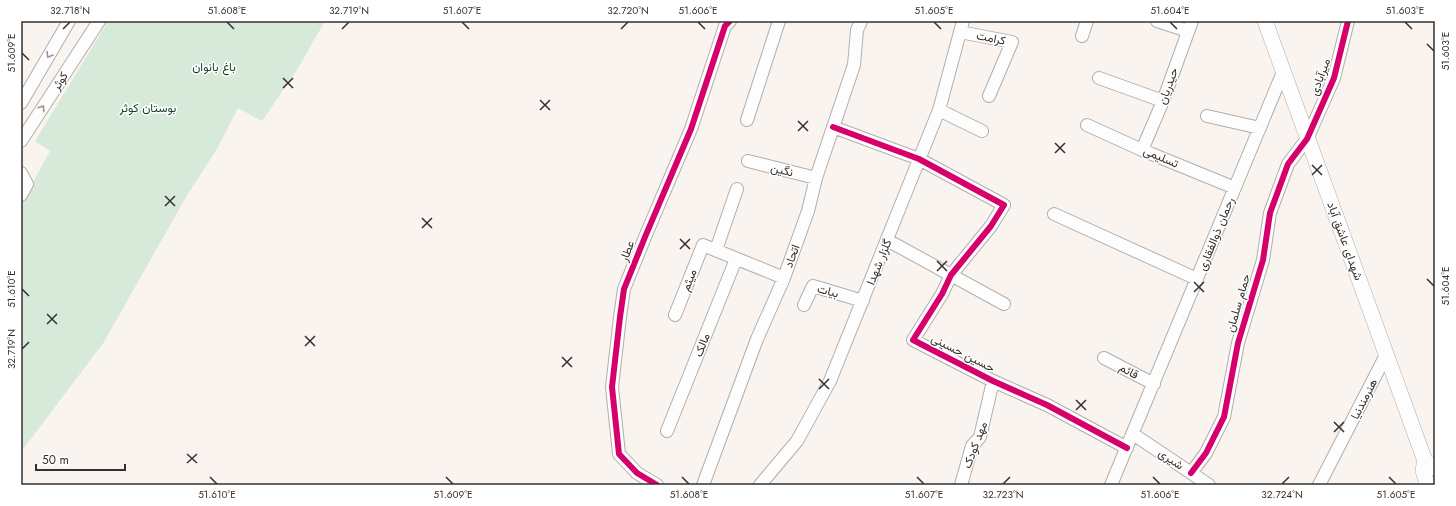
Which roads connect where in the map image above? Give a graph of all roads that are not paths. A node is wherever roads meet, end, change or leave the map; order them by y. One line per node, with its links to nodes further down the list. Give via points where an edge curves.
1 (69, 21): 17 (street, کوثر, one-way to 17)
2 (98, 21): 26 (street, کوثر, one-way to 2)
3 (730, 21): 55 (street, عطار, via 725,26 692,128 624,289 612,387 619,454 637,473)
4 (779, 21): 20 (street)
5 (1087, 21): 12 (street)
6 (1158, 21): 11 (street)
7 (1265, 21): 13 (main road, شهدای عاشق آباد)
8 (1348, 21): 25 (street, میرآبادی, via 1334,78)
9 (858, 22): 22 (street, اتحاد, via 854,65)
10 (962, 26): 15 (street, کرامت, via 1012,42); 18 (street, گلزار شهدا)
11 (1190, 26): 16 (street, حیدریان)
12 (1082, 36)
13 (1283, 72): 23 (street, رحمان ذوالفقاری); 25 (main road, شهدای عاشق آباد)
14 (1099, 78): 16 (street)
15 (989, 96)
16 (1164, 101): 27 (street, حیدریان)
17 (21, 103)
18 (939, 110): 24 (street); 28 (street, گلزار شهدا)
19 (1208, 116): 23 (street)
20 (748, 120)
21 (1087, 125): 27 (street, تسلیمی)
22 (833, 127): 28 (street); 31 (street, اتحاد)
23 (1260, 128): 32 (street, رحمان ذوالفقاری)
24 (982, 131)
25 (1307, 139): 46 (main road, شهدای عاشق آباد); 54 (street, حمام سلمان, via 1288,164 1270,213 1263,260 1238,343 1224,417 1206,453)
26 (21, 141)
27 (1142, 150): 32 (street, تسلیمی)
28 (919, 159): 36 (street, گلزار شهدا); 39 (street, حسین حسینی, via 1004,205 991,226)
29 (748, 161): 31 (street, نگین)
30 (21, 173): 34 (street, via 27,184)
31 (816, 178): 40 (street, اتحاد, via 808,211)
32 (1235, 188): 41 (street, رحمان ذوالفقاری)
33 (737, 189): 37 (street)
34 (21, 195)
35 (1054, 214): 41 (street)
36 (887, 240): 39 (street); 42 (street, گلزار شهدا)
37 (716, 250): 38 (street); 45 (street, میثم, via 703,245)
38 (736, 259): 40 (street); 50 (street, مالک)
39 (951, 275): 43 (street); 48 (street, حسین حسینی, via 913,340)
40 (784, 278): 56 (street, اتحاد, via 757,339)
41 (1197, 279): 49 (street, رحمان ذوالفقاری)
42 (863, 301): 44 (street, بیات, via 813,286); 57 (street, گلزار شهدا, via 830,381 797,441)
43 (1004, 304)
44 (804, 305)
45 (675, 315)
46 (1386, 355): 53 (main road, شهدای عاشق آباد); 61 (street, هنرمندنیا)
47 (1104, 358): 49 (street, قائم)
48 (994, 381): 52 (street, حسین حسینی, via 1047,405); 58 (street, مهد کودک, via 980,437 972,446)
49 (1154, 384): 51 (street, رحمان ذوالفقاری)
50 (667, 431)
51 (1133, 434): 52 (street, رحمان ذوالفقاری); 54 (street, شیری)
52 (1127, 448): 59 (street, رحمان ذوالفقاری)
53 (1430, 464): 62 (main road, شهدای عاشق آباد, via 1423,470)
54 (1191, 473): 60 (street, شیری)
55 (657, 485)
56 (703, 485)
57 (760, 485)
58 (960, 485)
59 (1111, 485)
60 (1209, 485)
61 (1319, 485)
62 (1427, 485)

